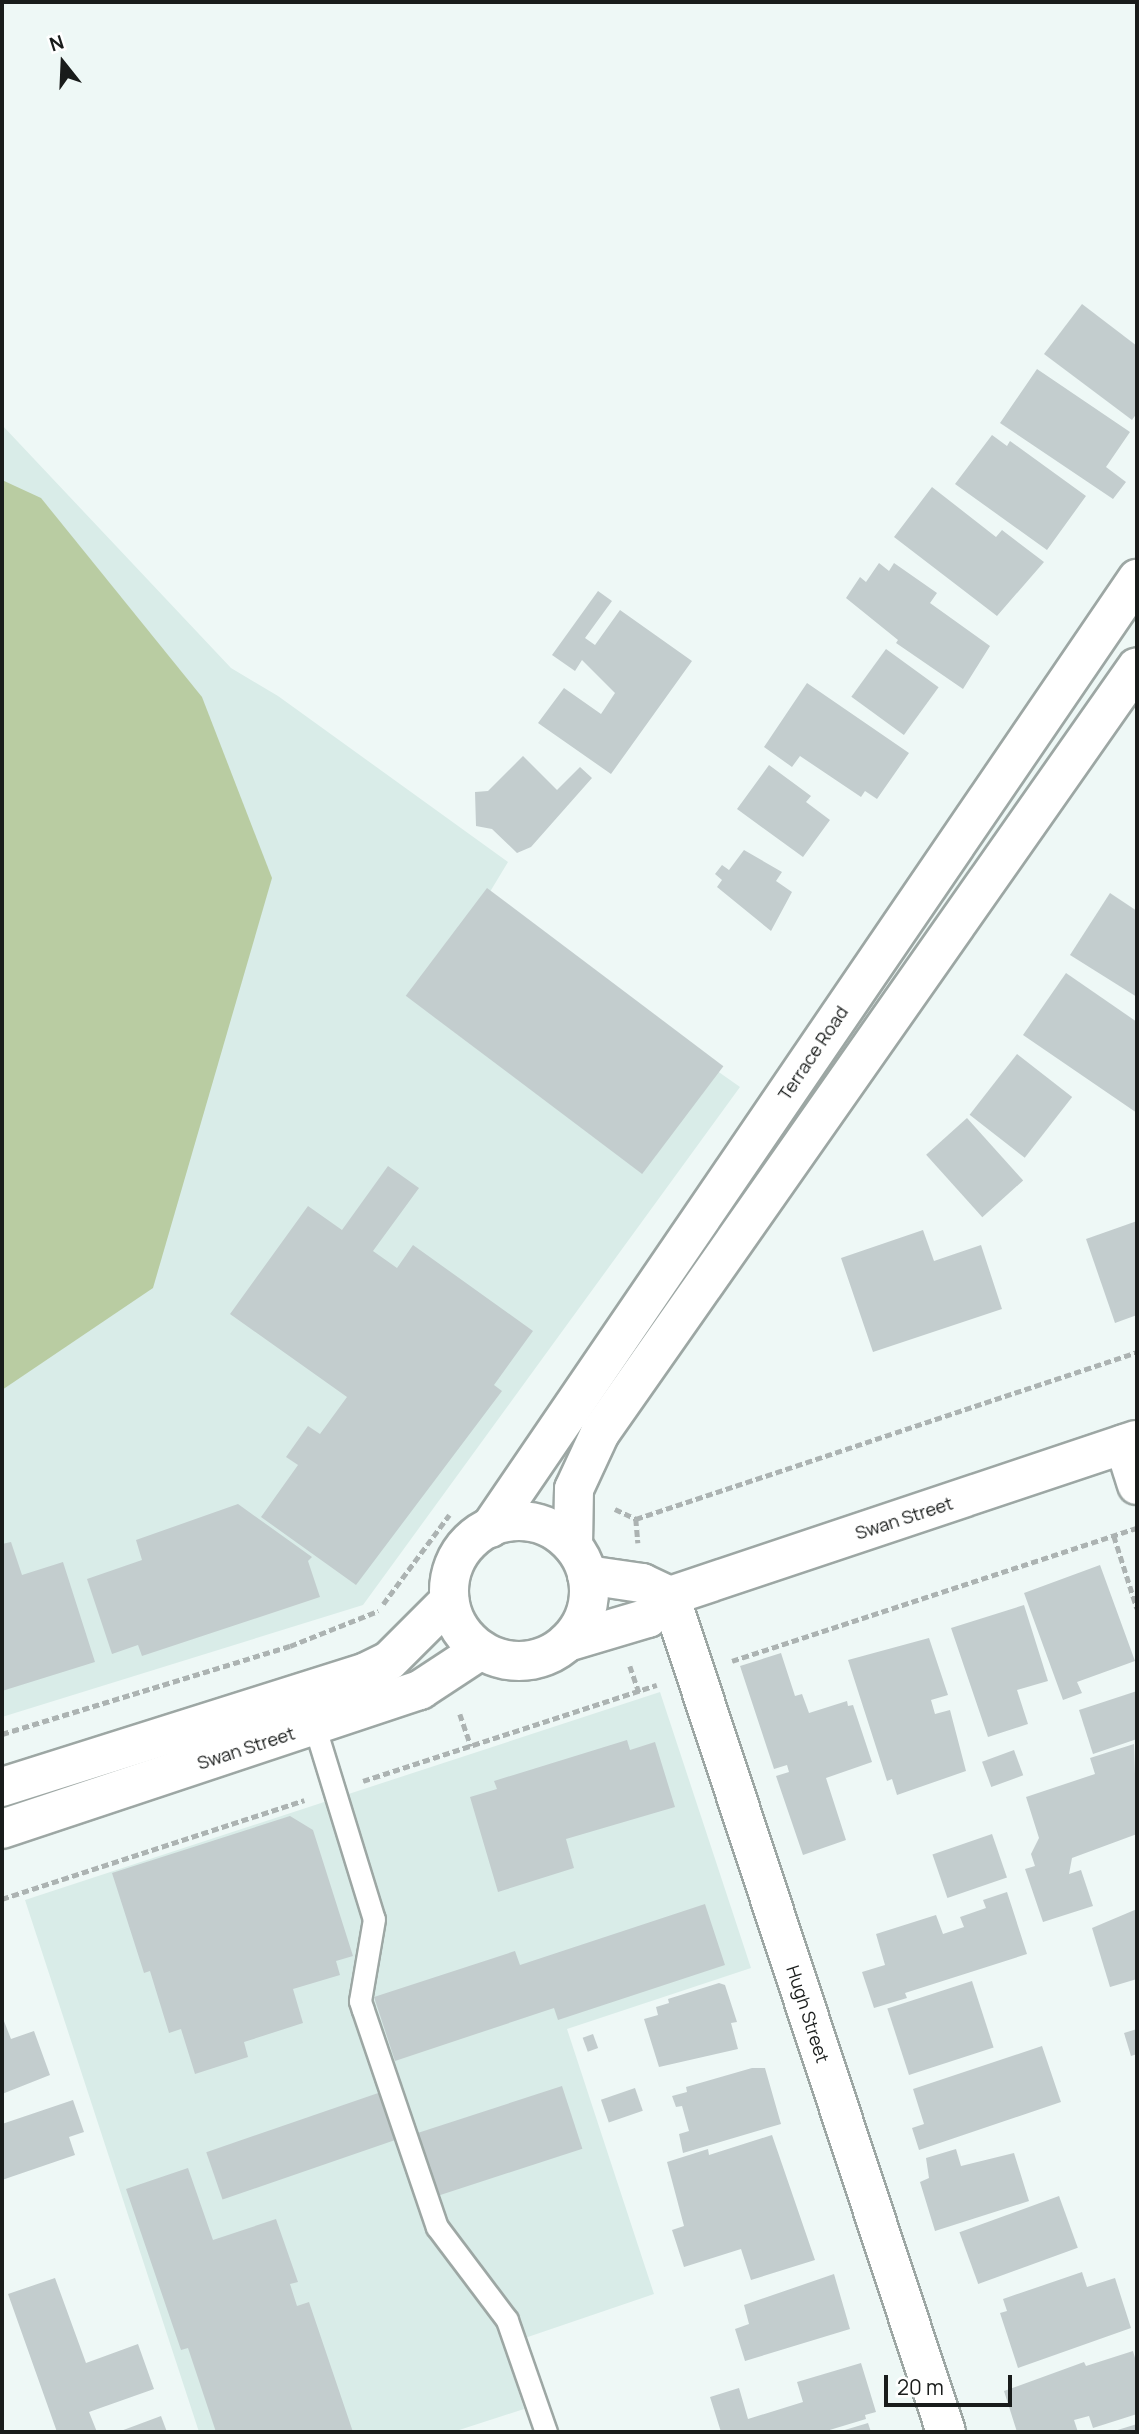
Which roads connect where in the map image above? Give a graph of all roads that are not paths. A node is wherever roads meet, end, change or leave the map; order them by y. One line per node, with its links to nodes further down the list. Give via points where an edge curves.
1 (1137, 579): 5 (street, Terrace Road)
2 (1137, 667): 6 (street, via 600,1433 574,1489)
3 (1131, 1442): 4 (street); 7 (street, Swan Street)
4 (1137, 1485)
5 (490, 1528): 6 (street, via 535,1523); 8 (street, via 462,1550 449,1583)
6 (580, 1561): 7 (street); 9 (street, via 586,1611)
7 (670, 1595): 9 (street, Swan Street, via 648,1618); 15 (street, Hugh Street)
8 (449, 1601): 10 (street, via 459,1629); 11 (street, Swan Street, via 389,1661)
9 (567, 1642): 10 (street, via 545,1656 519,1661)
10 (481, 1650): 11 (street, Swan Street, via 420,1690)
11 (309, 1709): 12 (street, Swan Street); 13 (street, Swan Street); 14 (lane, via 374,1919 360,2001 438,2227 507,2320)
12 (2, 1787)
13 (2, 1829)
14 (546, 2432)
15 (946, 2432)

